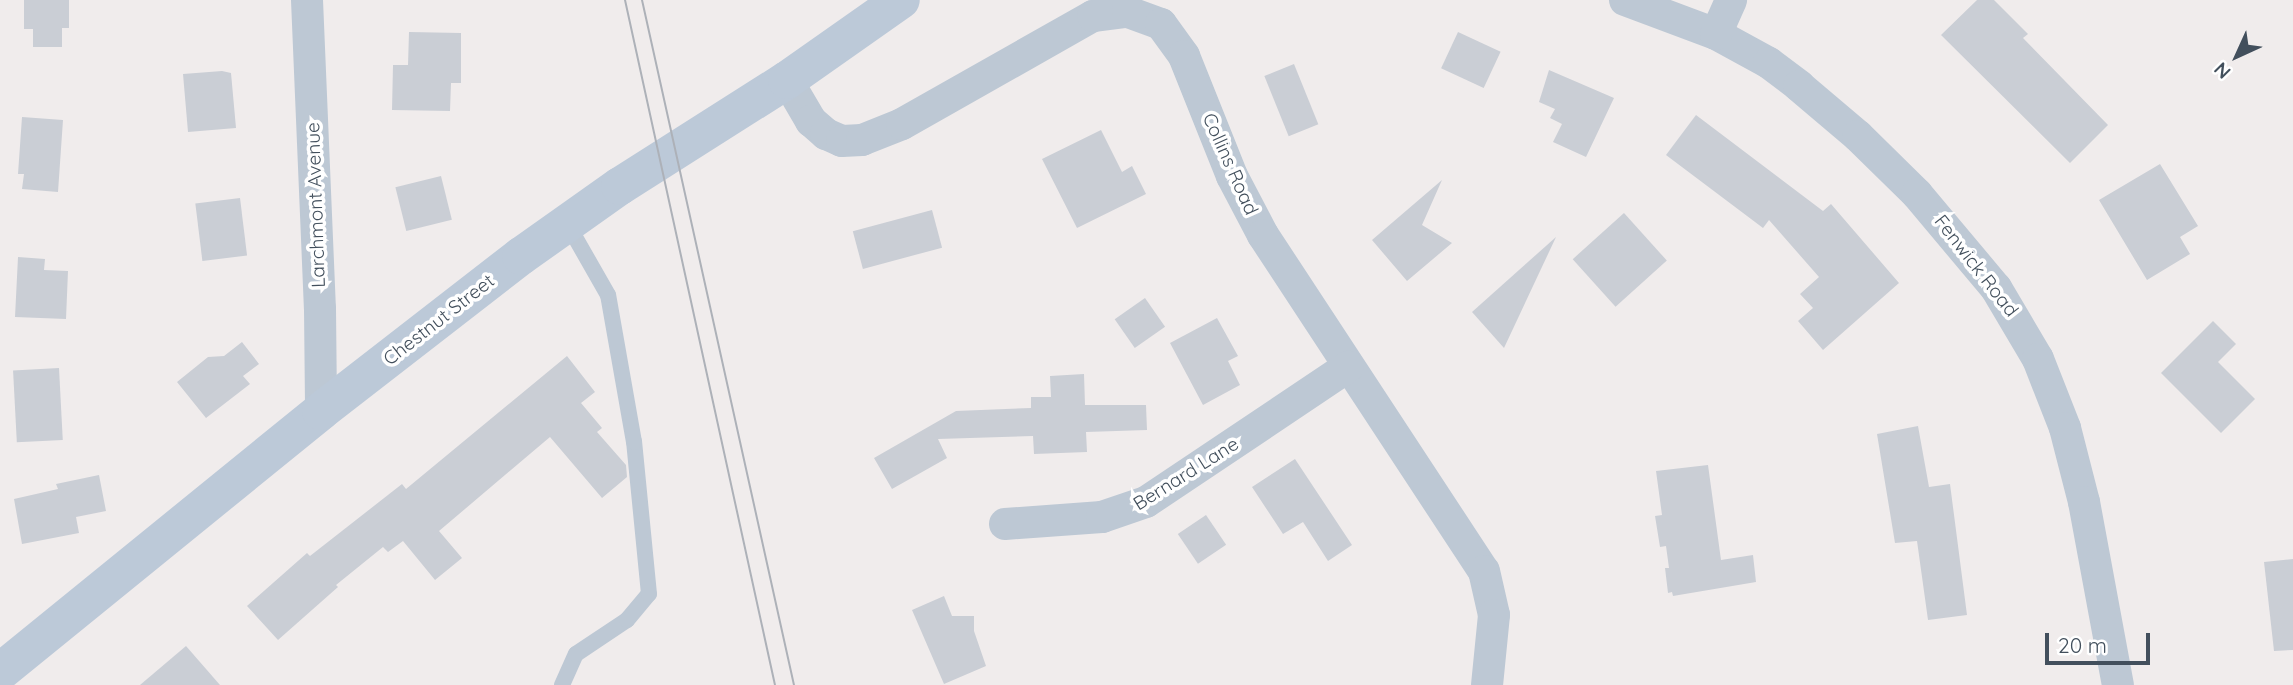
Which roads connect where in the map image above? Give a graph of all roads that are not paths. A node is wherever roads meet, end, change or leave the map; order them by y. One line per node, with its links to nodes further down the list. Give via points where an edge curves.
1 (307, 0): 9 (street, Larchmont Avenue)
2 (901, 0): 6 (main road, Chestnut Street)
3 (1625, 0): 5 (street, Fenwick Road)
4 (1731, 0): 5 (street)
5 (1717, 34): 14 (street, Fenwick Road, via 1800,86 1888,164 1971,255 2019,322 2054,395 2075,464)
6 (787, 80): 7 (main road, Chestnut Street); 8 (street, Collins Road, via 811,121 826,134 842,141 862,140 902,124 1093,16 1128,12 1153,20 1174,38 1184,56 1219,145 1278,262)
7 (567, 223): 9 (main road, Chestnut Street); 12 (lane, via 608,295 634,442 649,594 627,620 576,654)
8 (1348, 367): 10 (street, Bernard Lane, via 1146,502 1102,517); 13 (street, Collins Road, via 1484,571 1494,615)
9 (321, 411): 11 (main road, Chestnut Street)
10 (1004, 524)
11 (0, 672)
12 (562, 685)
13 (1487, 685)
14 (2118, 685)

